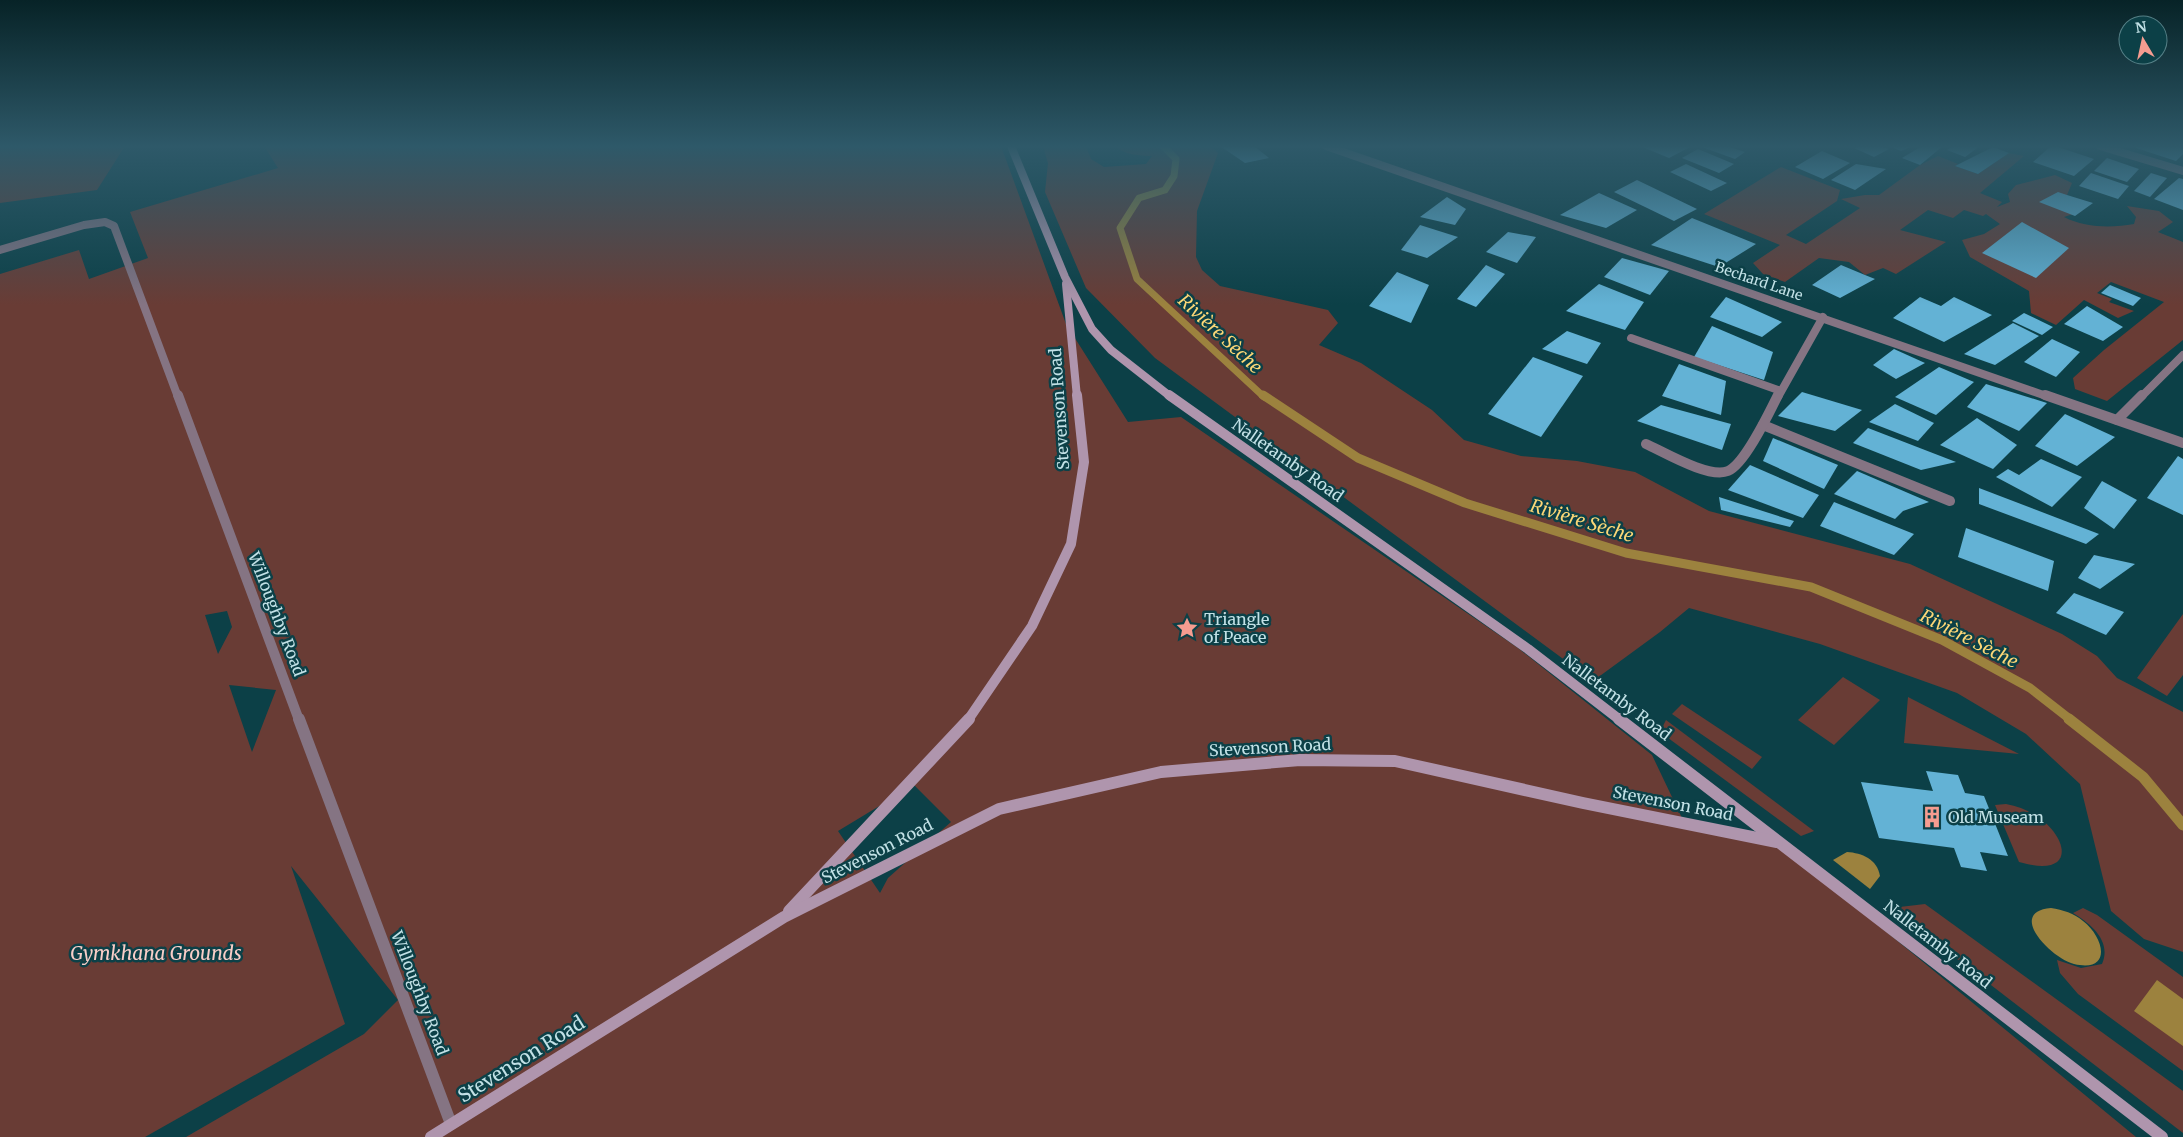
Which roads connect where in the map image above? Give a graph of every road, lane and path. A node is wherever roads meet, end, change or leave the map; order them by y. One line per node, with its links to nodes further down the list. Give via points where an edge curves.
1 (1033, 199): 4 (street)
2 (1480, 199): 5 (street, Bechard Lane)
3 (0, 250): 16 (street, Willoughby Road, via 84,225 105,222 114,226)
4 (1065, 277): 14 (street, Nalletamby Road, via 1092,329 1111,350 1156,386 1528,649); 15 (street, Stevenson Road, via 1084,462 1071,544 1032,626 964,726)
5 (1823, 317): 8 (street); 9 (street, Bechard Lane)
6 (1630, 338): 8 (street)
7 (2183, 355): 9 (street)
8 (1781, 391): 10 (street)
9 (2117, 420): 11 (street, Bechard Lane)
10 (1763, 425): 12 (street, via 1740,463 1727,472 1706,470); 13 (street)
11 (2183, 443)
12 (1646, 444)
13 (1950, 501)
14 (1781, 843): 15 (street, Stevenson Road, via 1395,761 1300,760 1161,772 999,809); 18 (street, Nalletamby Road)
15 (784, 917): 16 (street, Stevenson Road)
16 (451, 1124): 17 (street, Stevenson Road)
17 (431, 1137)
18 (2162, 1137)

